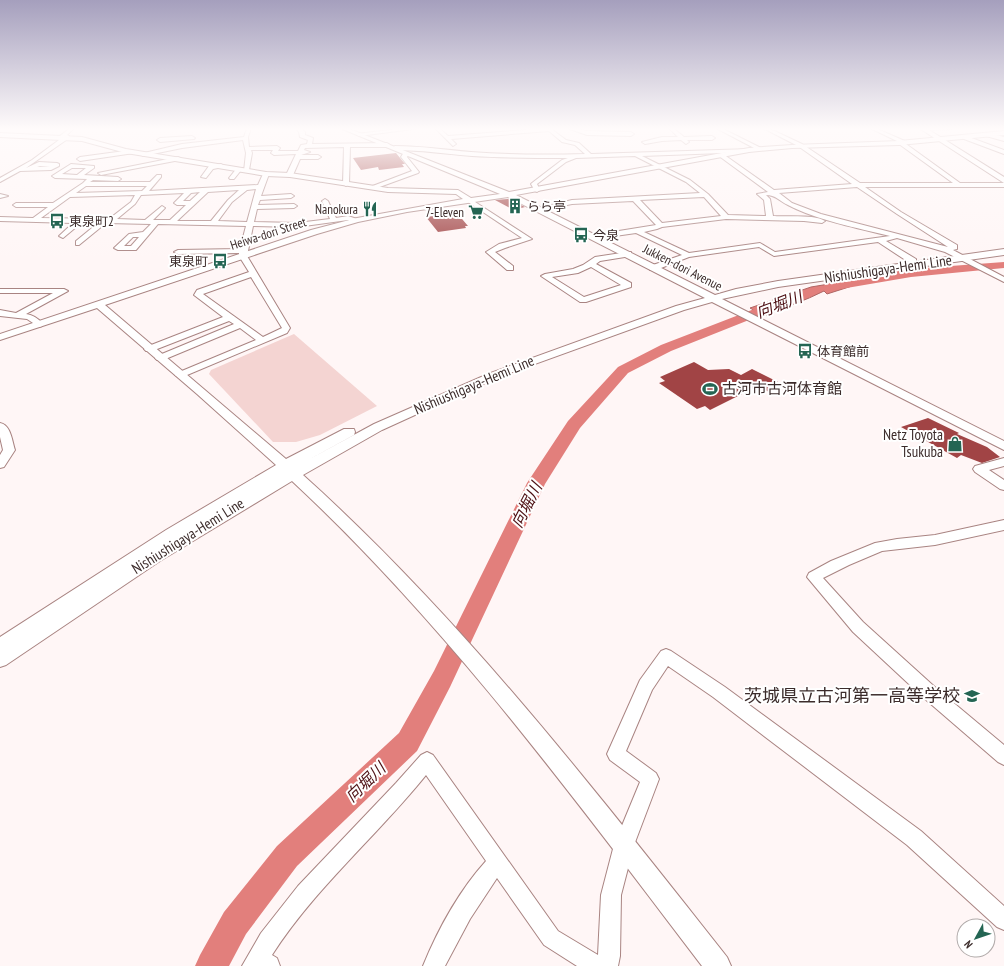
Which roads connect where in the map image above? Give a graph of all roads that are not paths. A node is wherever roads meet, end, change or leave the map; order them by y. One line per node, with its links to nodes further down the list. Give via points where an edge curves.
1 (13, 173): 26 (street)
2 (60, 173): 20 (street, via 55,176)
3 (83, 173): 20 (street)
4 (101, 173): 23 (street)
5 (207, 173): 22 (street)
6 (238, 173): 24 (street)
7 (260, 173): 18 (street)
8 (346, 173): 30 (street)
9 (413, 173): 36 (street)
10 (456, 173): 43 (street, Jukken-dori Avenue)
11 (548, 173): 38 (street, via 534,184)
12 (627, 173): 38 (street, Heiwa-dori Street)
13 (672, 173): 44 (street, via 688,181)
14 (749, 173): 41 (street)
15 (840, 173): 32 (street)
16 (943, 173): 31 (street)
17 (992, 173): 27 (main road)
18 (266, 174): 19 (street); 34 (street)
19 (290, 175): 30 (street)
20 (79, 176): 23 (street)
21 (159, 176): 29 (street)
22 (204, 177)
23 (92, 178): 25 (street); 28 (street)
24 (232, 178)
25 (118, 179)
26 (0, 180)
27 (1004, 181)
28 (85, 184): 29 (street); 42 (street)
29 (151, 184): 40 (street)
30 (346, 184): 36 (street)
31 (958, 184): 32 (street); 33 (street)
32 (858, 185): 41 (street); 86 (street, via 954,247)
33 (1004, 185)
34 (260, 187): 35 (street); 46 (street)
35 (245, 188): 37 (street); 69 (street, via 230,201)
36 (372, 188): 48 (street, via 458,192)
37 (206, 190): 39 (street); 50 (street)
38 (537, 190): 43 (street, Heiwa-dori Street)
39 (189, 191): 40 (street); 50 (street, via 177,203)
40 (142, 193): 42 (street); 63 (street)
41 (774, 193): 59 (street, via 760,194 767,199); 73 (street, via 790,204 819,215)
42 (69, 195): 52 (street)
43 (510, 195): 48 (street, Heiwa-dori Street); 56 (street, Jukken-dori Avenue)
44 (706, 195): 47 (street); 58 (street)
45 (291, 196): 46 (street)
46 (258, 198): 54 (street)
47 (635, 200): 56 (street, via 572,202); 71 (street)
48 (470, 201): 64 (street, Heiwa-dori Street); 89 (street, via 528,239 490,252)
49 (325, 202): 68 (street)
50 (192, 203): 67 (street)
51 (16, 205): 52 (street)
52 (54, 206): 61 (street)
53 (294, 206): 54 (street)
54 (255, 207): 70 (street)
55 (162, 208): 65 (street)
56 (538, 209): 76 (street, Jukken-dori Avenue)
57 (95, 213): 62 (street)
58 (726, 216): 59 (street); 71 (street)
59 (770, 218): 73 (street, via 810,219 858,230)
60 (0, 219): 61 (street)
61 (35, 219): 62 (street)
62 (83, 220): 63 (street); 75 (street)
63 (109, 220): 65 (street); 79 (street)
64 (357, 220): 68 (street, via 348,218); 83 (street, Heiwa-dori Street)
65 (148, 221): 66 (street)
66 (157, 221): 67 (street); 74 (street)
67 (173, 221): 69 (street)
68 (334, 221): 70 (street, via 303,225)
69 (214, 222): 70 (street)
70 (250, 223): 83 (street)
71 (660, 225): 72 (street)
72 (637, 231): 76 (street); 85 (street)
73 (875, 231): 77 (street)
74 (146, 234)
75 (63, 236)
76 (594, 237): 84 (street, Jukken-dori Avenue)
77 (900, 238): 78 (street); 86 (street)
78 (879, 240): 85 (street, via 774,254 760,245); 87 (street)
79 (79, 242)
80 (1004, 248): 86 (street, Nishiushigaya-Hemi Line)
81 (178, 252): 83 (street)
82 (1004, 252): 86 (street, Nishiushigaya-Hemi Line)
83 (243, 253): 91 (street); 97 (street, Heiwa-dori Street)
84 (628, 254): 88 (street, via 598,259); 90 (street, Jukken-dori Avenue)
85 (688, 255): 90 (street)
86 (958, 256): 87 (street, Nishiushigaya-Hemi Line); 92 (street); 96 (street, Nishiushigaya-Hemi Line)
87 (913, 261): 96 (street, Nishiushigaya-Hemi Line, via 752,283)
88 (591, 264): 88 (street, via 575,271 545,276 583,300 628,285)
89 (510, 268)
90 (653, 268): 96 (street, Jukken-dori Avenue)
91 (254, 273): 100 (street, via 200,292 198,295); 104 (street, via 286,328)
92 (1004, 280)
93 (0, 285): 94 (street, via 2,284)
94 (0, 288)
95 (0, 291): 99 (street, via 64,291)
96 (709, 296): 109 (street, Jukken-dori Avenue); 112 (street, Nishiushigaya-Hemi Line, via 492,376)
97 (98, 304): 101 (street, Heiwa-dori Street); 105 (street)
98 (0, 313): 99 (street)
99 (18, 315): 101 (street, via 29,317)
100 (230, 317): 102 (street); 105 (street)
101 (39, 324): 103 (street, Heiwa-dori Street)
102 (240, 325): 104 (street); 106 (street)
103 (0, 337)
104 (262, 340): 107 (street)
105 (149, 349): 106 (street)
106 (160, 358): 107 (street)
107 (180, 375): 112 (street)
108 (0, 426): 111 (street, via 4,430 9,450)
109 (1004, 446)
110 (1004, 462): 113 (street, via 979,469)
111 (0, 464)
112 (289, 469): 115 (street, Nishiushigaya-Hemi Line, via 151,546); 116 (street, Nishiushigaya-Hemi Line); 118 (street, via 367,545 469,657)
113 (1004, 486)
114 (1004, 525): 117 (street, via 935,540 875,548 814,576 858,627)
115 (0, 647)
116 (0, 659)
117 (1004, 756)
118 (624, 845): 120 (street, via 650,780 616,754 646,685 666,656 719,692 914,838); 124 (street, via 611,895); 125 (street)
119 (498, 862): 121 (street, via 427,761 409,784 325,871 290,912); 122 (street, via 482,878); 123 (street, via 551,938)
120 (1004, 920)
121 (260, 963)
122 (434, 966)
123 (597, 966)
124 (607, 966)
125 (718, 966)

